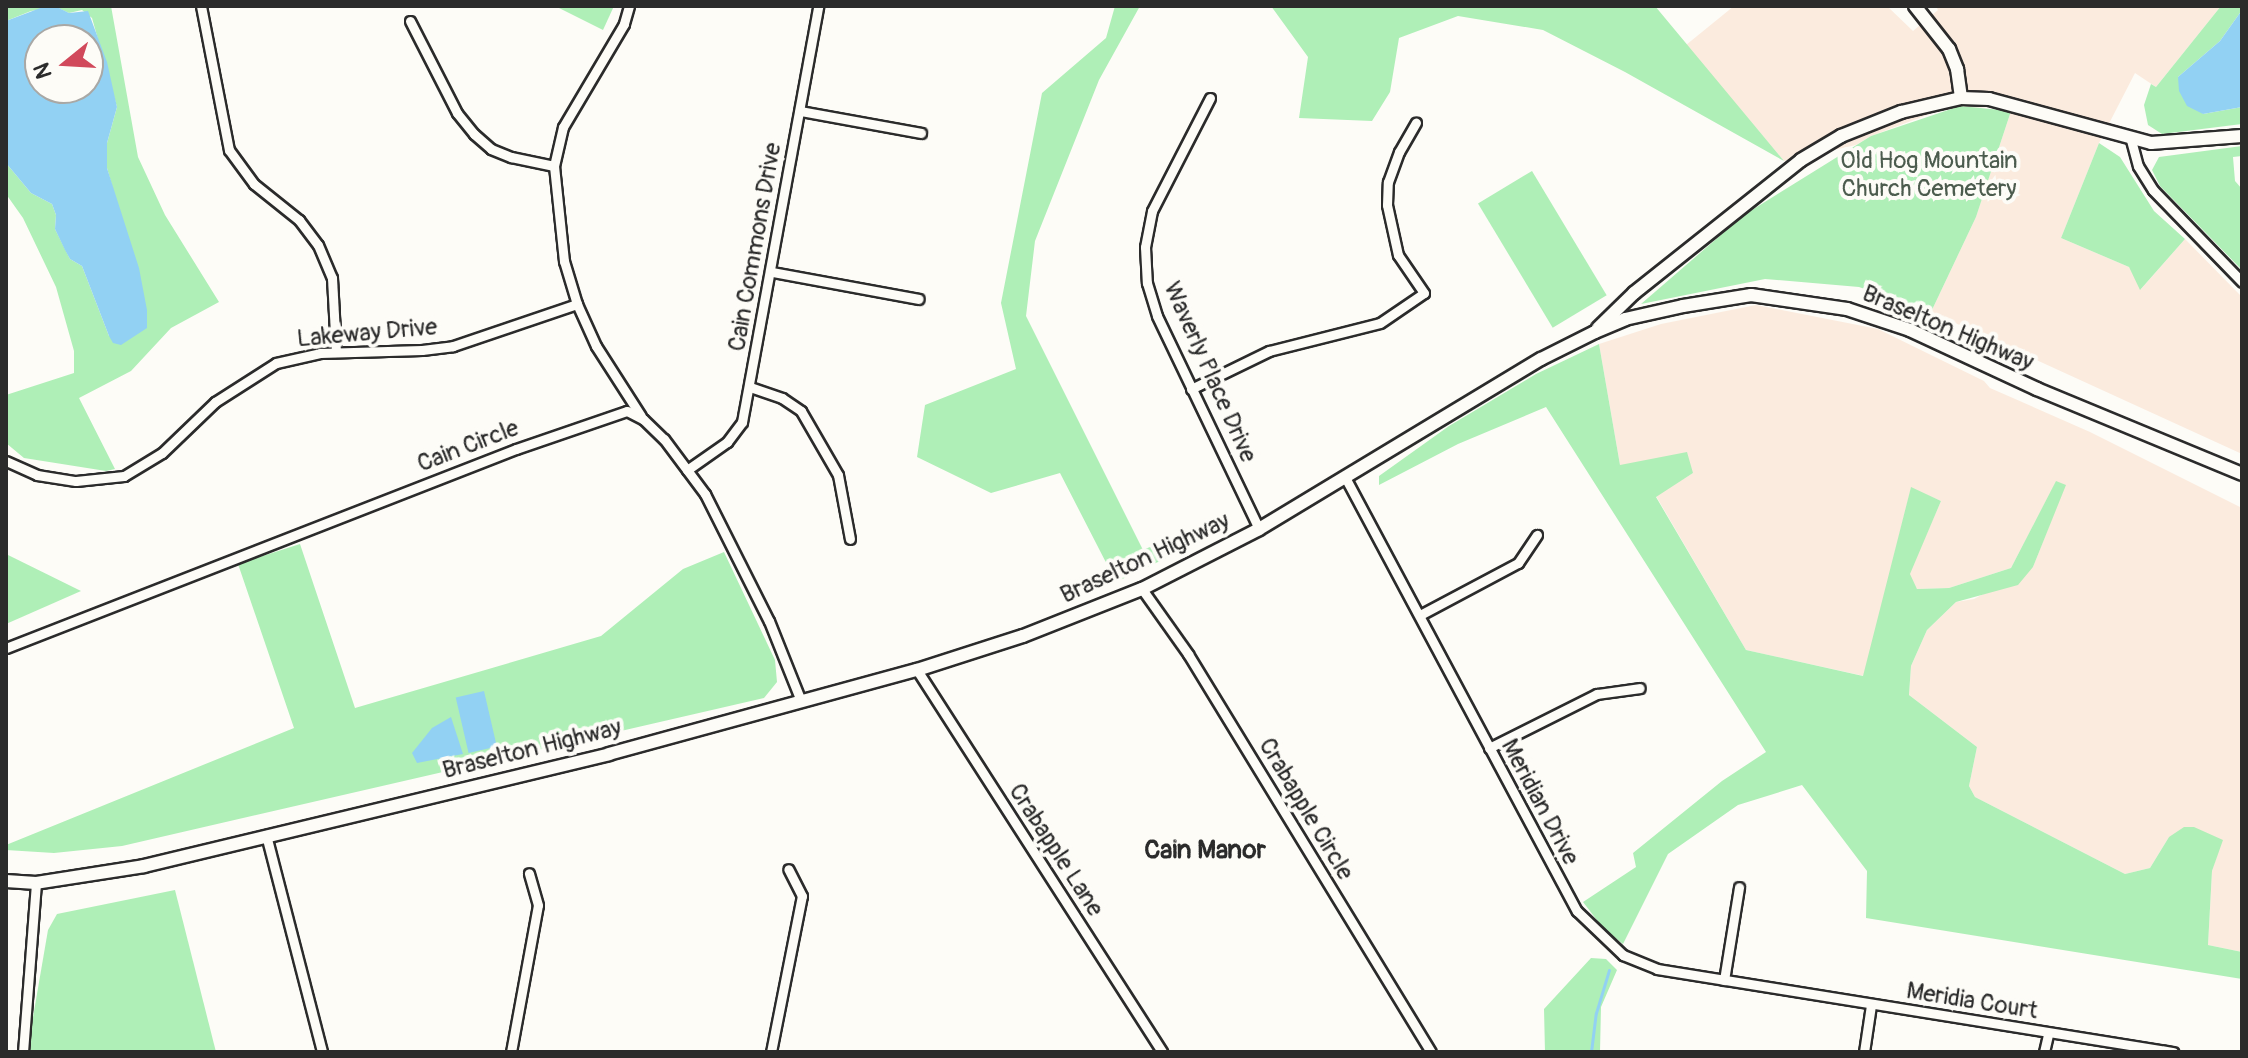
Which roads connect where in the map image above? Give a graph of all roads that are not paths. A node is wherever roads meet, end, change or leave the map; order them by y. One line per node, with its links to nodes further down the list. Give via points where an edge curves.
1 (201, 6): 19 (street, via 229,150 254,184 299,220 318,245 332,278)
2 (629, 6): 13 (street, via 624,24 563,127)
3 (818, 6): 8 (street, Cain Commons Drive)
4 (1915, 6): 7 (main road, via 1949,49)
5 (410, 21): 13 (street, via 457,113 474,134 511,157)
6 (1210, 98): 21 (street, Waverly Place Drive, via 1152,211 1145,247 1147,283 1157,316)
7 (1961, 98): 12 (main road, via 2020,105); 18 (main road, via 1864,126 1801,160 1634,293)
8 (800, 111): 10 (street); 14 (street, Cain Commons Drive)
9 (1416, 122): 21 (street, via 1388,182 1387,205 1398,255 1424,293 1380,323 1269,351)
10 (921, 133)
11 (2242, 136): 12 (main road, via 2173,143)
12 (2131, 140): 15 (street, via 2148,184)
13 (554, 166): 17 (street, via 564,261)
14 (772, 272): 16 (street); 20 (street, Cain Commons Drive)
15 (2242, 282)
16 (919, 299)
17 (577, 304): 19 (street, Lakeway Drive, via 453,346); 22 (street, via 596,346)
18 (1595, 332): 25 (main road, Braselton Highway, via 1647,313 1751,295 1847,309 1910,330); 26 (main road, Braselton Highway, via 1541,359)
19 (336, 352): 23 (street, Lakeway Drive, via 276,363 215,402 162,453 124,476 76,481 37,475)
20 (750, 387): 24 (street, Cain Commons Drive, via 742,422 727,442); 29 (street, via 801,411 838,475)
21 (1191, 389): 27 (street, Waverly Place Drive)
22 (643, 419): 24 (street); 32 (street, Cain Circle, via 627,411 612,414)
23 (6, 461)
24 (687, 470): 35 (street, via 732,544)
25 (2242, 474)
26 (1346, 479): 27 (main road, Braselton Highway); 31 (street, Meridian Drive)
27 (1259, 529): 30 (main road, Braselton Highway)
28 (1537, 535): 31 (street, via 1518,563)
29 (850, 539)
30 (1142, 589): 33 (main road, Braselton Highway); 51 (street, Crabapple Circle, via 1188,654)
31 (1420, 615): 36 (street, Meridian Drive)
32 (6, 648)
33 (917, 670): 35 (main road, Braselton Highway); 50 (street, Crabapple Lane)
34 (1640, 688): 36 (street, via 1597,694)
35 (801, 701): 37 (main road, Braselton Highway, via 609,754)
36 (1489, 748): 43 (street, Meridian Drive, via 1577,911 1596,932 1623,955 1657,969)
37 (266, 835): 41 (main road, Braselton Highway, via 144,866); 47 (street)
38 (788, 869): 49 (street, via 802,896)
39 (529, 873): 48 (street, via 538,905)
40 (6, 881): 41 (main road, Braselton Highway)
41 (36, 883): 46 (street)
42 (1739, 887): 43 (street)
43 (1724, 980): 44 (street, Meridian Drive)
44 (1871, 1005): 45 (street, Meridia Court); 52 (street)
45 (2048, 1034): 53 (street, Meridia Court); 54 (street)
46 (23, 1052)
47 (322, 1052)
48 (511, 1052)
49 (771, 1052)
50 (1162, 1052)
51 (1431, 1052)
52 (1864, 1052)
53 (2044, 1052)
54 (2173, 1052)

